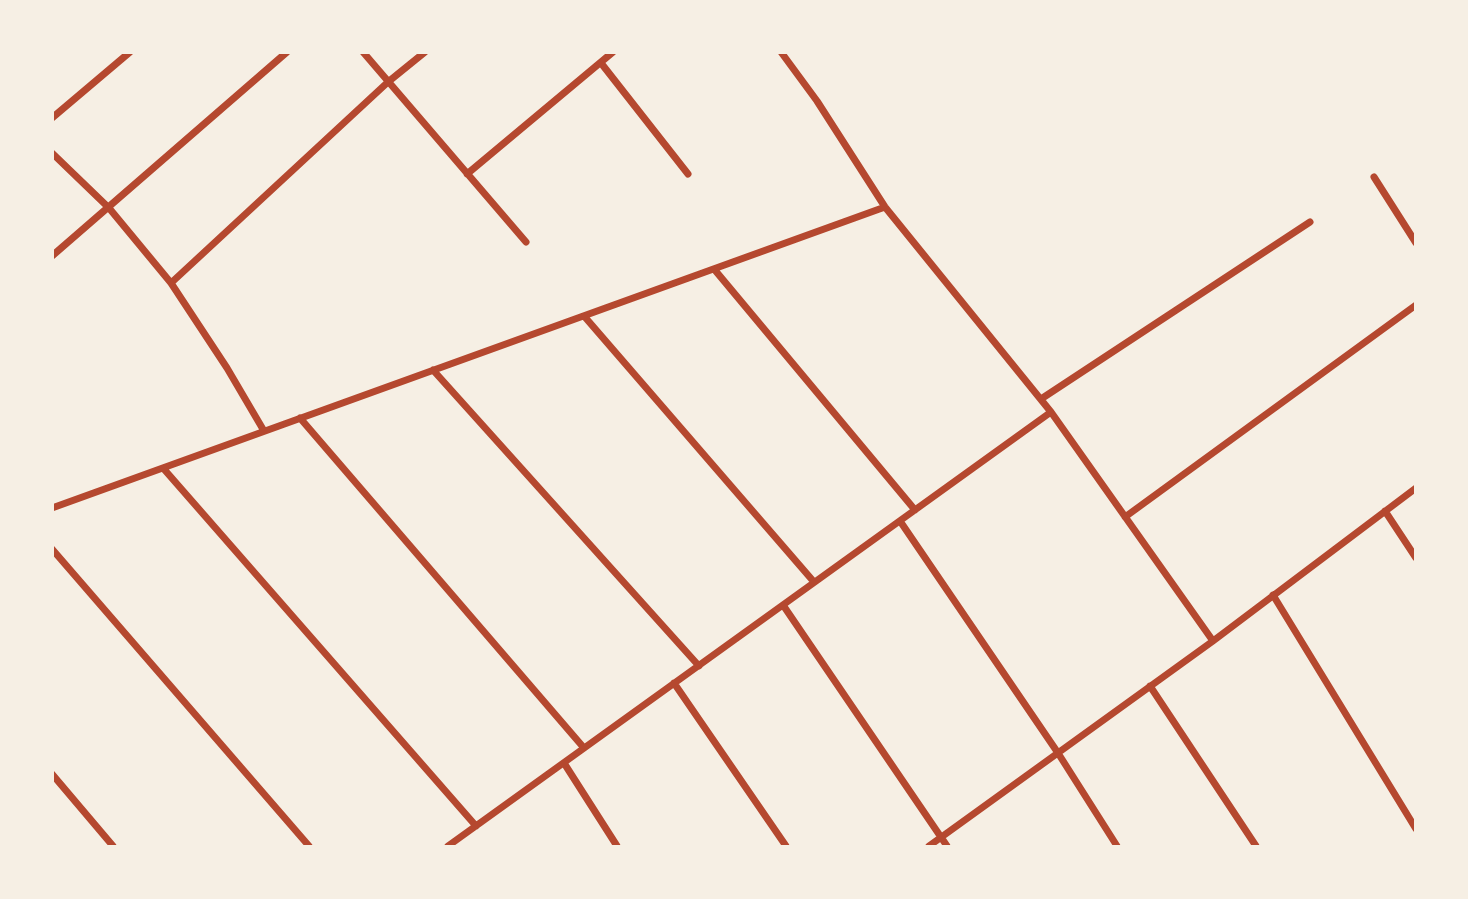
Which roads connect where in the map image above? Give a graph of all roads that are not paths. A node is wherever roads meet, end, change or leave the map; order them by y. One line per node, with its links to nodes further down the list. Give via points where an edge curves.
1 (130, 52): 9 (street)
2 (287, 52): 15 (street)
3 (363, 52): 8 (street)
4 (425, 52): 8 (street)
5 (613, 52): 7 (street)
6 (781, 52): 14 (street)
7 (601, 63): 11 (street); 12 (street)
8 (388, 82): 11 (street); 21 (street)
9 (52, 118)
10 (52, 153): 15 (street)
11 (467, 174): 17 (street)
12 (688, 174)
13 (1374, 177): 18 (street)
14 (885, 207): 20 (street); 25 (street)
15 (109, 208): 19 (street); 21 (street)
16 (1310, 222): 25 (street)
17 (526, 242)
18 (1416, 243)
19 (52, 256)
20 (714, 269): 23 (street); 32 (street)
21 (171, 283): 28 (street)
22 (1416, 305): 34 (street)
23 (584, 316): 24 (street); 38 (street)
24 (433, 370): 27 (street); 42 (street)
25 (1041, 399): 26 (street)
26 (1051, 412): 32 (street); 34 (street)
27 (300, 418): 28 (street); 45 (street)
28 (264, 431): 29 (street)
29 (163, 468): 31 (street); 49 (street)
30 (1416, 488): 33 (street)
31 (52, 508)
32 (915, 510): 35 (street)
33 (1385, 511): 37 (street); 39 (street)
34 (1125, 517): 41 (street)
35 (900, 521): 38 (street); 46 (street)
36 (52, 549): 53 (street)
37 (1416, 558)
38 (814, 582): 40 (street)
39 (1273, 595): 41 (street); 50 (street)
40 (783, 605): 42 (street); 51 (street)
41 (1213, 641): 44 (street)
42 (699, 666): 43 (street)
43 (674, 683): 45 (street); 56 (street)
44 (1150, 686): 46 (street); 60 (street)
45 (584, 748): 47 (street)
46 (1058, 753): 51 (street); 59 (street)
47 (564, 763): 49 (street); 55 (street)
48 (52, 775): 52 (street)
49 (476, 826): 54 (street)
50 (1416, 829)
51 (941, 838): 57 (street); 58 (street)
52 (113, 846)
53 (309, 846)
54 (450, 846)
55 (617, 846)
56 (786, 846)
57 (929, 846)
58 (947, 846)
59 (1117, 846)
60 (1256, 846)

